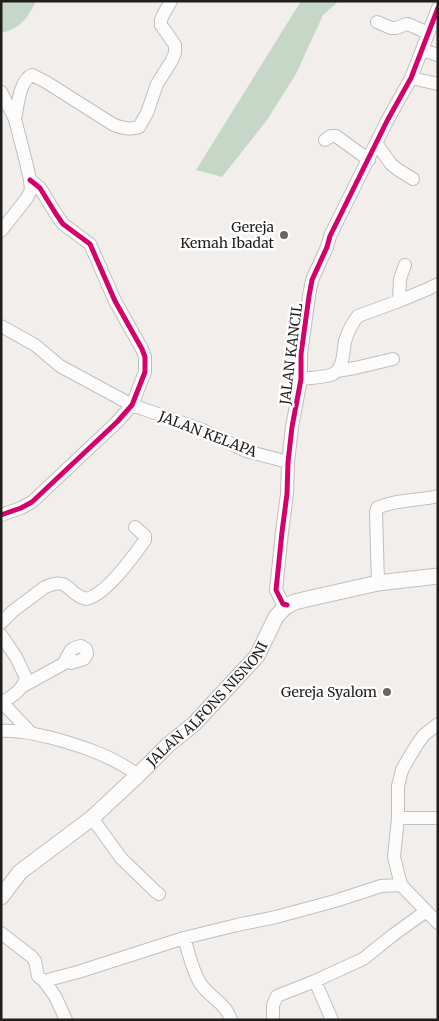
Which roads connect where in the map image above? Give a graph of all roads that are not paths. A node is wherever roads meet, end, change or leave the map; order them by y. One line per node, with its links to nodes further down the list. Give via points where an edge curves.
1 (171, 1): 10 (street, via 161,25 175,44 175,54 140,127 126,129 114,125 32,75 22,86)
2 (438, 8): 4 (street, JALAN KANCIL)
3 (377, 22): 4 (street, via 391,28 407,24)
4 (428, 33): 5 (street, JALAN KANCIL)
5 (422, 50): 6 (street); 7 (street, JALAN KANCIL)
6 (438, 55)
7 (411, 78): 8 (street); 12 (street, JALAN KANCIL)
8 (438, 84)
9 (1, 92): 10 (street)
10 (15, 120): 14 (street)
11 (325, 140): 13 (street, via 336,136)
12 (376, 144): 13 (street, JALAN KANCIL); 15 (street, via 391,164)
13 (369, 160): 23 (street, JALAN KANCIL, via 330,236 312,280 301,354)
14 (30, 180): 16 (street, via 30,194); 24 (street, via 40,188 63,224 90,244 115,301 142,349 144,372)
15 (413, 180)
16 (1, 230)
17 (405, 265): 19 (street, via 400,279)
18 (438, 284): 19 (street)
19 (399, 301): 22 (street, via 358,316 345,342)
20 (1, 326): 24 (street, JALAN KELAPA, via 35,345 60,366)
21 (394, 359): 22 (street)
22 (337, 371): 23 (street)
23 (301, 379): 25 (street, JALAN KANCIL)
24 (132, 404): 25 (street, JALAN KELAPA, via 203,430 246,451); 27 (street, via 32,502)
25 (288, 462): 31 (street, JALAN KANCIL, via 288,494 276,590)
26 (438, 496): 30 (street, via 377,508)
27 (1, 515)
28 (135, 527): 32 (street, via 145,540 122,571 97,595 82,598 65,584 56,583 45,587)
29 (438, 576): 30 (main road)
30 (378, 583): 31 (main road)
31 (288, 605): 40 (main road, JALAN ALFONS NISNONI, via 276,616 257,656 194,724)
32 (1, 623)
33 (1, 635): 35 (street, via 26,676)
34 (66, 661): 35 (street)
35 (23, 686): 36 (street)
36 (2, 702): 39 (street)
37 (438, 724): 42 (street, via 424,735 402,770 398,786)
38 (1, 730): 39 (street)
39 (30, 732): 40 (street, via 96,752 125,765)
40 (138, 775): 41 (main road, JALAN ALFONS NISNONI)
41 (92, 818): 45 (street, via 122,858); 46 (main road, JALAN ALFONS NISNONI, via 20,872)
42 (398, 818): 43 (street); 44 (street, via 394,858)
43 (438, 818)
44 (401, 885): 47 (street); 50 (street, via 381,886 276,918)
45 (159, 894)
46 (1, 897)
47 (425, 912): 48 (street); 52 (street, via 363,959)
48 (438, 923)
49 (1, 933): 51 (street, via 32,957 38,976)
50 (184, 938): 51 (street); 54 (street, via 201,985 224,1007)
51 (43, 980): 53 (street)
52 (315, 981): 55 (street, via 276,996); 56 (street)
53 (66, 1020)
54 (231, 1020)
55 (273, 1020)
56 (332, 1020)

